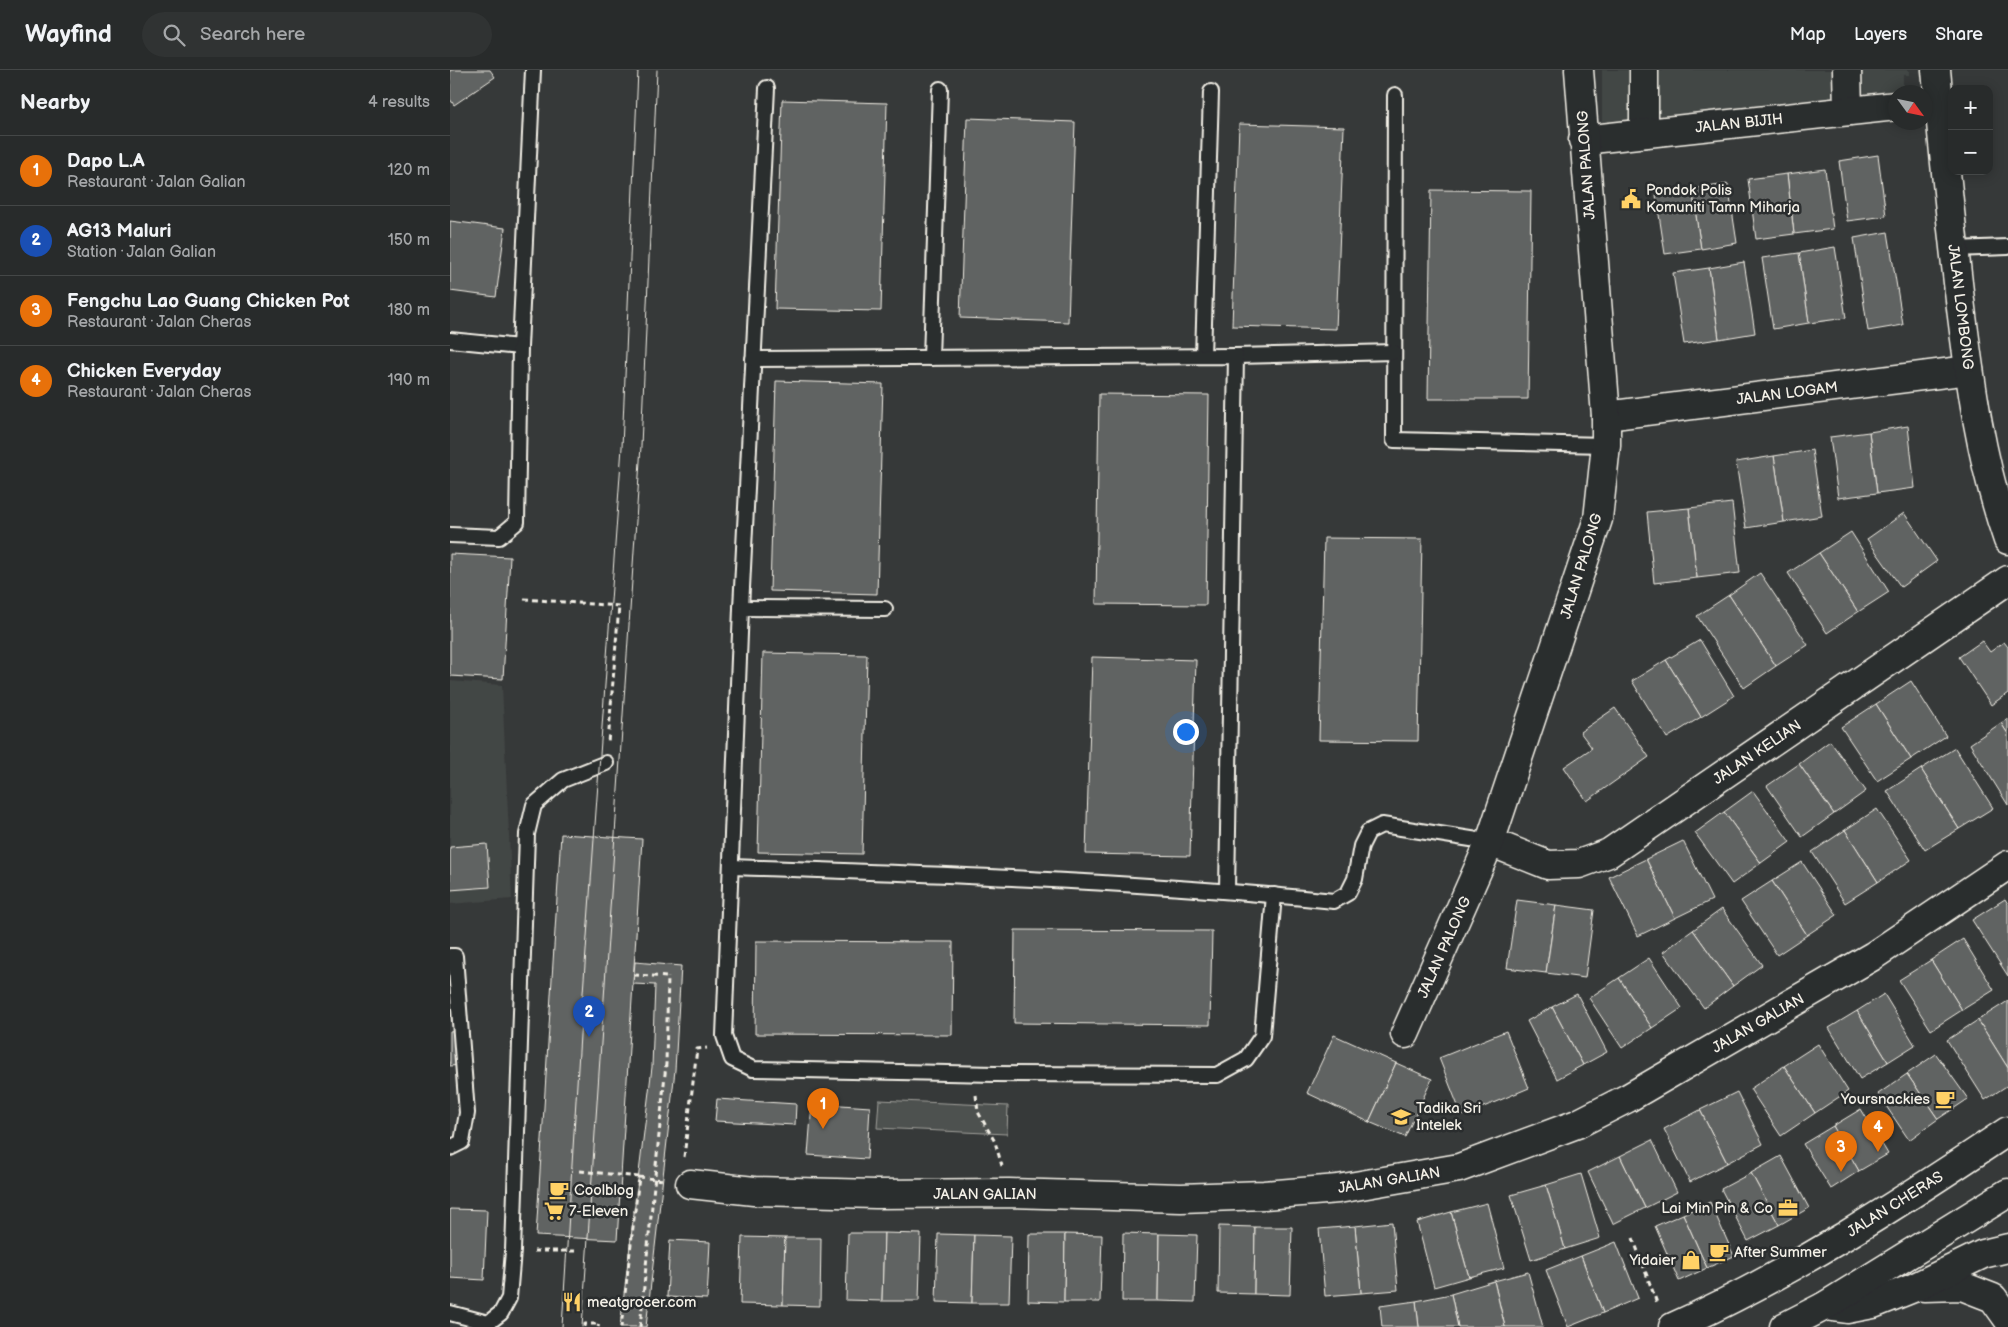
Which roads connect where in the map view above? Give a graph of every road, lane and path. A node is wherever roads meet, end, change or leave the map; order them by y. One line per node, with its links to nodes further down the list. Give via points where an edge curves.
1 (533, 70): 19 (lane)
2 (1579, 70): 15 (street, JALAN PALONG)
3 (1644, 70): 14 (street)
4 (1848, 70): 13 (street)
5 (1936, 70): 9 (street, JALAN LOMBONG)
6 (767, 88): 24 (lane)
7 (940, 89): 23 (lane)
8 (1211, 92): 21 (lane)
9 (1933, 94)
10 (1395, 95): 20 (lane)
11 (1888, 107): 13 (street, JALAN BIJIH)
12 (1933, 109): 17 (street, JALAN LOMBONG)
13 (1848, 111): 14 (street, JALAN BIJIH)
14 (1644, 133): 15 (street, JALAN BIJIH)
15 (1583, 140): 26 (street, JALAN PALONG)
16 (2008, 246): 17 (lane)
17 (1954, 249): 25 (street, JALAN LOMBONG)
18 (450, 340): 19 (lane)
19 (520, 347): 28 (lane, via 517,522 499,537)
20 (1394, 352): 22 (lane); 27 (lane, via 1394,440)
21 (1202, 356): 22 (lane); 23 (lane)
22 (1236, 356): 38 (lane)
23 (931, 358): 24 (lane)
24 (753, 359): 32 (lane)
25 (1969, 370): 26 (street, JALAN LOGAM); 29 (street, JALAN LOMBONG, via 1987,468)
26 (1606, 416): 27 (street, JALAN PALONG)
27 (1606, 445): 35 (street, JALAN PALONG, via 1598,519)
28 (450, 535)
29 (2008, 540)
30 (2008, 580): 35 (street, JALAN KELIAN, via 1609,853 1579,864 1548,865)
31 (524, 599): 34 (path, via 619,606)
32 (741, 608): 33 (lane); 37 (lane)
33 (885, 608)
34 (606, 763): 53 (lane, via 563,780 541,799 534,806 527,834)
35 (1490, 842): 39 (lane, via 1382,825 1368,832 1360,846 1355,879 1348,892 1334,900); 42 (street, JALAN PALONG)
36 (2008, 865): 49 (street, JALAN GALIAN, via 1873,956 1628,1098 1577,1124 1459,1168 1338,1189 1264,1195 1181,1198)
37 (732, 868): 38 (lane, via 993,877); 43 (lane, via 724,1036)
38 (1227, 890): 39 (lane)
39 (1274, 894): 44 (lane, via 1262,1036 1246,1059 1217,1075)
40 (450, 956): 46 (lane, via 455,956 467,1113 462,1142)
41 (634, 975): 63 (path, bridge, via 668,977 666,1064)
42 (1405, 1034)
43 (728, 1047): 44 (lane, via 732,1059 753,1068); 48 (path, via 697,1049)
44 (973, 1074): 49 (path, via 978,1112 995,1142)
45 (2008, 1131): 58 (street, JALAN CHERAS, via 1796,1266 1726,1304)
46 (450, 1148)
47 (580, 1171): 62 (path, via 639,1177)
48 (687, 1174): 49 (street, JALAN GALIAN, via 754,1191)
49 (1008, 1193)
50 (2008, 1193): 56 (street)
51 (1633, 1238): 58 (path)
52 (2008, 1248): 55 (street, via 1983,1254)
53 (513, 1251): 54 (path); 57 (lane, via 509,1298 501,1313 488,1324)
54 (578, 1251)
55 (1913, 1288): 56 (street, via 1873,1304 1847,1310); 59 (street, via 1962,1286 1993,1298)
56 (1825, 1306): 64 (street)
57 (450, 1313)
58 (1666, 1318)
59 (2008, 1319)
60 (585, 1327): 61 (path, via 585,1324 599,1324)
61 (598, 1327)
62 (621, 1327)
63 (640, 1327)
64 (1784, 1327)

